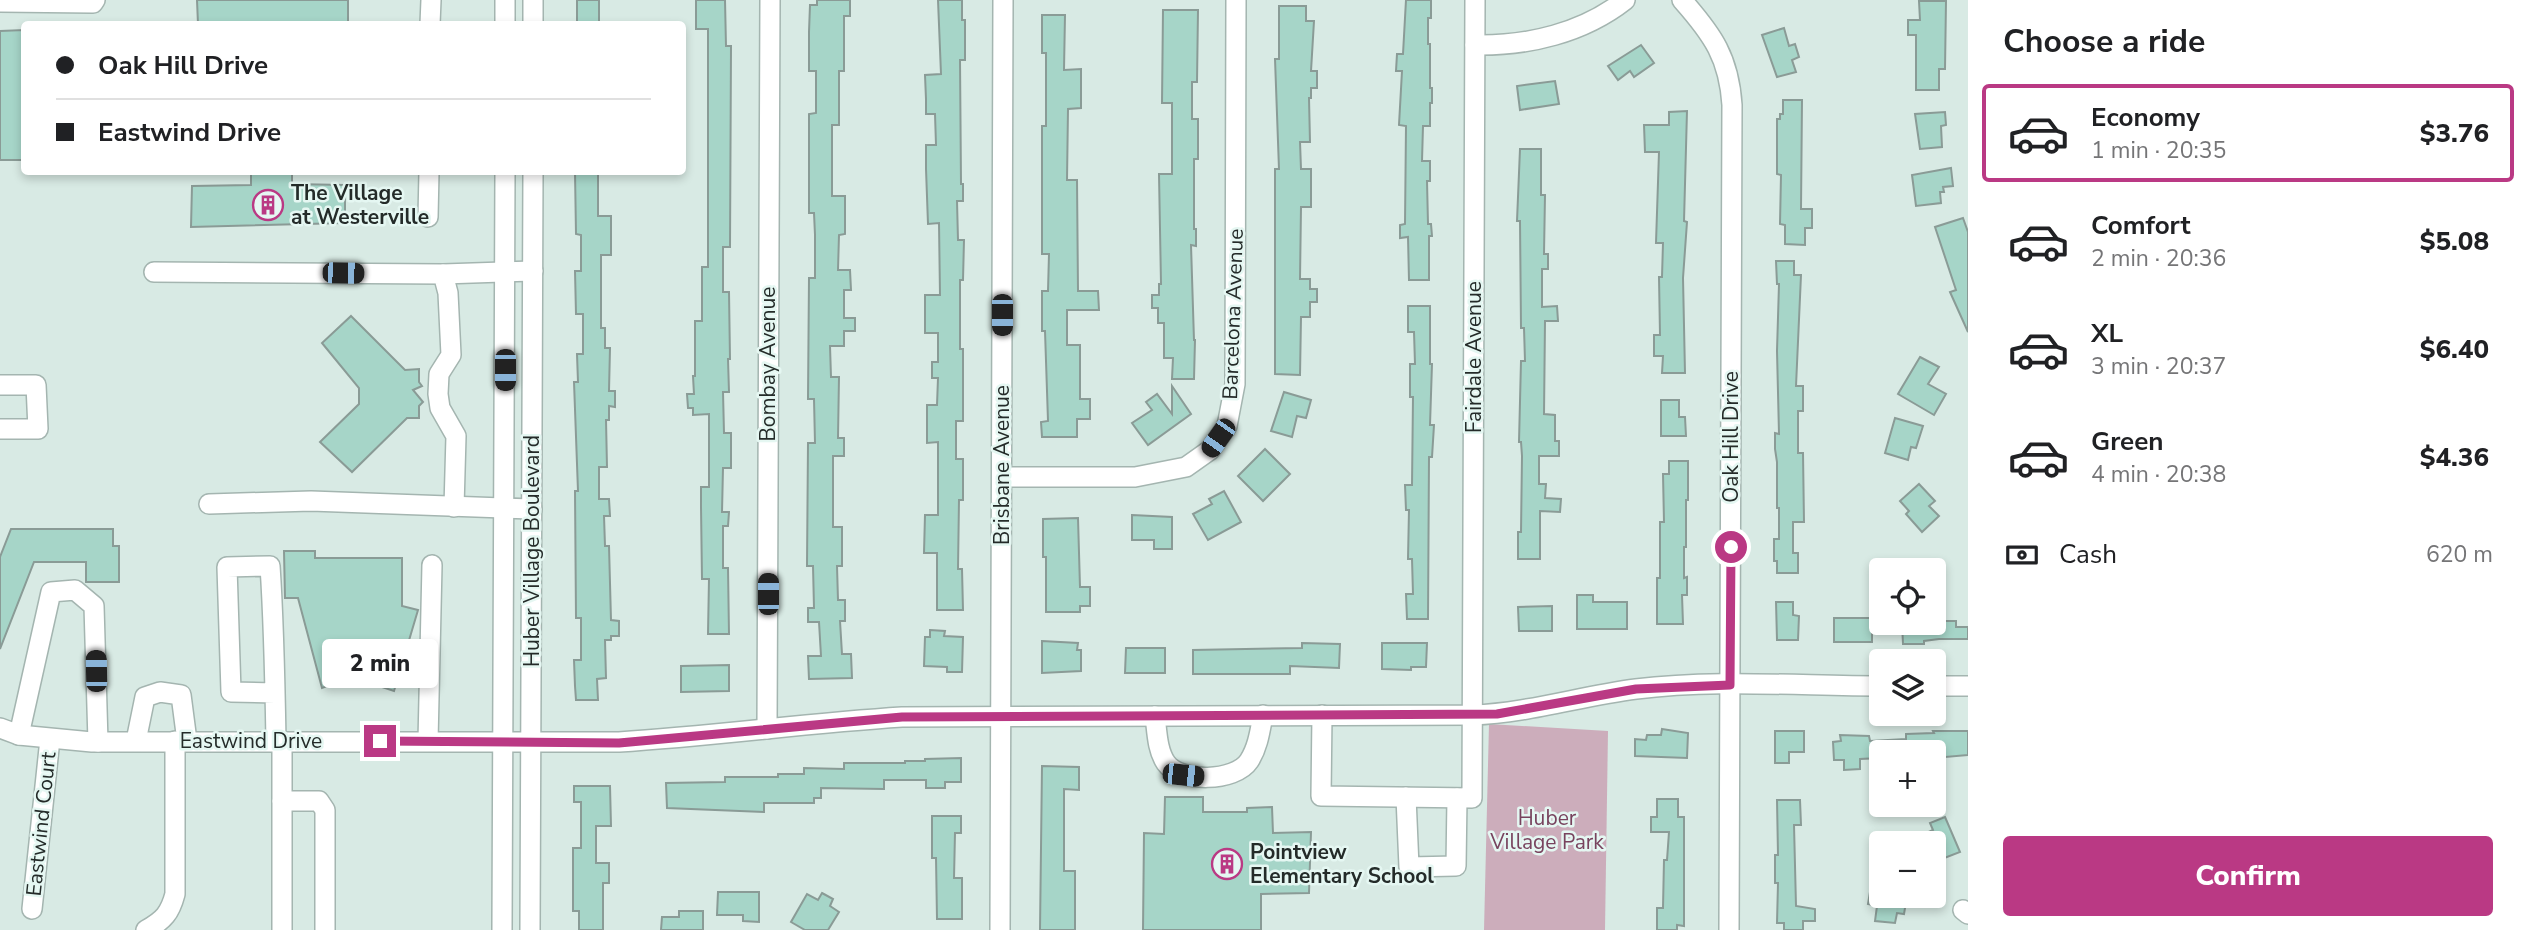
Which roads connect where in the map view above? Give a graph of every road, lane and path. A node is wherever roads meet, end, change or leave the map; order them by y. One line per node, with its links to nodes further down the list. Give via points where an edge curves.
1 (95, 0): 11 (street)
2 (431, 0): 12 (street)
3 (505, 0): 13 (street)
4 (533, 0): 14 (street)
5 (770, 0): 43 (street, Bombay Avenue)
6 (1003, 0): 26 (street, Brisbane Avenue)
7 (1236, 0): 26 (street, Barcelona Avenue, via 1235,384 1227,426 1209,450 1185,467 1135,477)
8 (1475, 0): 15 (street, Fairdale Avenue)
9 (1625, 0): 15 (street, via 1606,15 1549,37)
10 (1682, 0): 32 (street, Oak Hill Drive, via 1724,58 1731,81)
11 (2, 1)
12 (430, 21)
13 (505, 21)
14 (533, 21)
15 (1475, 45): 40 (street, Fairdale Avenue)
16 (429, 175): 19 (street)
17 (505, 175): 20 (street, Huber Village Boulevard)
18 (533, 175): 21 (street, Huber Village Boulevard)
19 (428, 217)
20 (505, 271): 21 (street); 23 (street); 29 (street, Huber Village Boulevard)
21 (533, 271): 30 (street, Huber Village Boulevard)
22 (154, 272): 23 (street)
23 (443, 274): 28 (street, via 451,355 439,374 438,394 440,408 456,436)
24 (0, 385): 25 (street, via 36,385 38,429)
25 (0, 429)
26 (1002, 477): 37 (street, Brisbane Avenue)
27 (209, 504): 28 (street, via 311,501)
28 (454, 507): 29 (street)
29 (504, 509): 30 (street); 50 (street, Huber Village Boulevard)
30 (532, 509): 52 (street, Huber Village Boulevard)
31 (432, 565): 49 (street)
32 (1730, 685): 33 (street, Eastwind Drive); 40 (street, Eastwind Drive, via 1636,689); 63 (street, Oak Hill Drive)
33 (1869, 686)
34 (1946, 686): 35 (street)
35 (1968, 686)
36 (275, 693): 36 (street, via 270,566 227,567 231,692); 48 (street)
37 (1001, 715): 41 (street, Eastwind Drive); 43 (street, Eastwind Drive, via 902,717); 62 (street, Brisbane Avenue)
38 (1264, 715): 39 (street, Eastwind Drive); 41 (street, Eastwind Drive); 41 (street, via 1248,764 1232,774 1210,778 1183,775 1166,764)
39 (1322, 715): 40 (street, Eastwind Drive); 53 (street, via 1321,796)
40 (1473, 715): 54 (street, Fairdale Avenue, via 1472,798)
41 (1155, 716)
42 (0, 728): 44 (street, Eastwind Drive)
43 (767, 729): 52 (street, Eastwind Drive, via 619,743)
44 (19, 735): 45 (street, Eastwind Drive); 51 (street, via 51,592 75,590 94,606)
45 (50, 739): 51 (street, Eastwind Drive); 56 (street, Eastwind Court)
46 (136, 741): 47 (street, Eastwind Drive); 47 (street, via 145,697 160,692 180,695); 51 (street, Eastwind Drive)
47 (181, 741): 48 (street, Eastwind Drive); 57 (street, via 175,894 162,921)
48 (279, 741): 49 (street, Eastwind Drive); 55 (street)
49 (428, 741): 50 (street, Eastwind Drive)
50 (503, 741): 52 (street, Eastwind Drive); 60 (street, Huber Village Boulevard)
51 (98, 742)
52 (532, 742): 61 (street, Huber Village Boulevard)
53 (1406, 797): 54 (street); 54 (street, via 1409,867 1456,866)
54 (1457, 798)
55 (282, 801): 58 (street); 59 (street, via 319,801 326,810)
56 (32, 909)
57 (146, 930)
58 (282, 930)
59 (325, 930)
60 (502, 930)
61 (530, 930)
62 (1000, 930)
63 (1729, 930)

